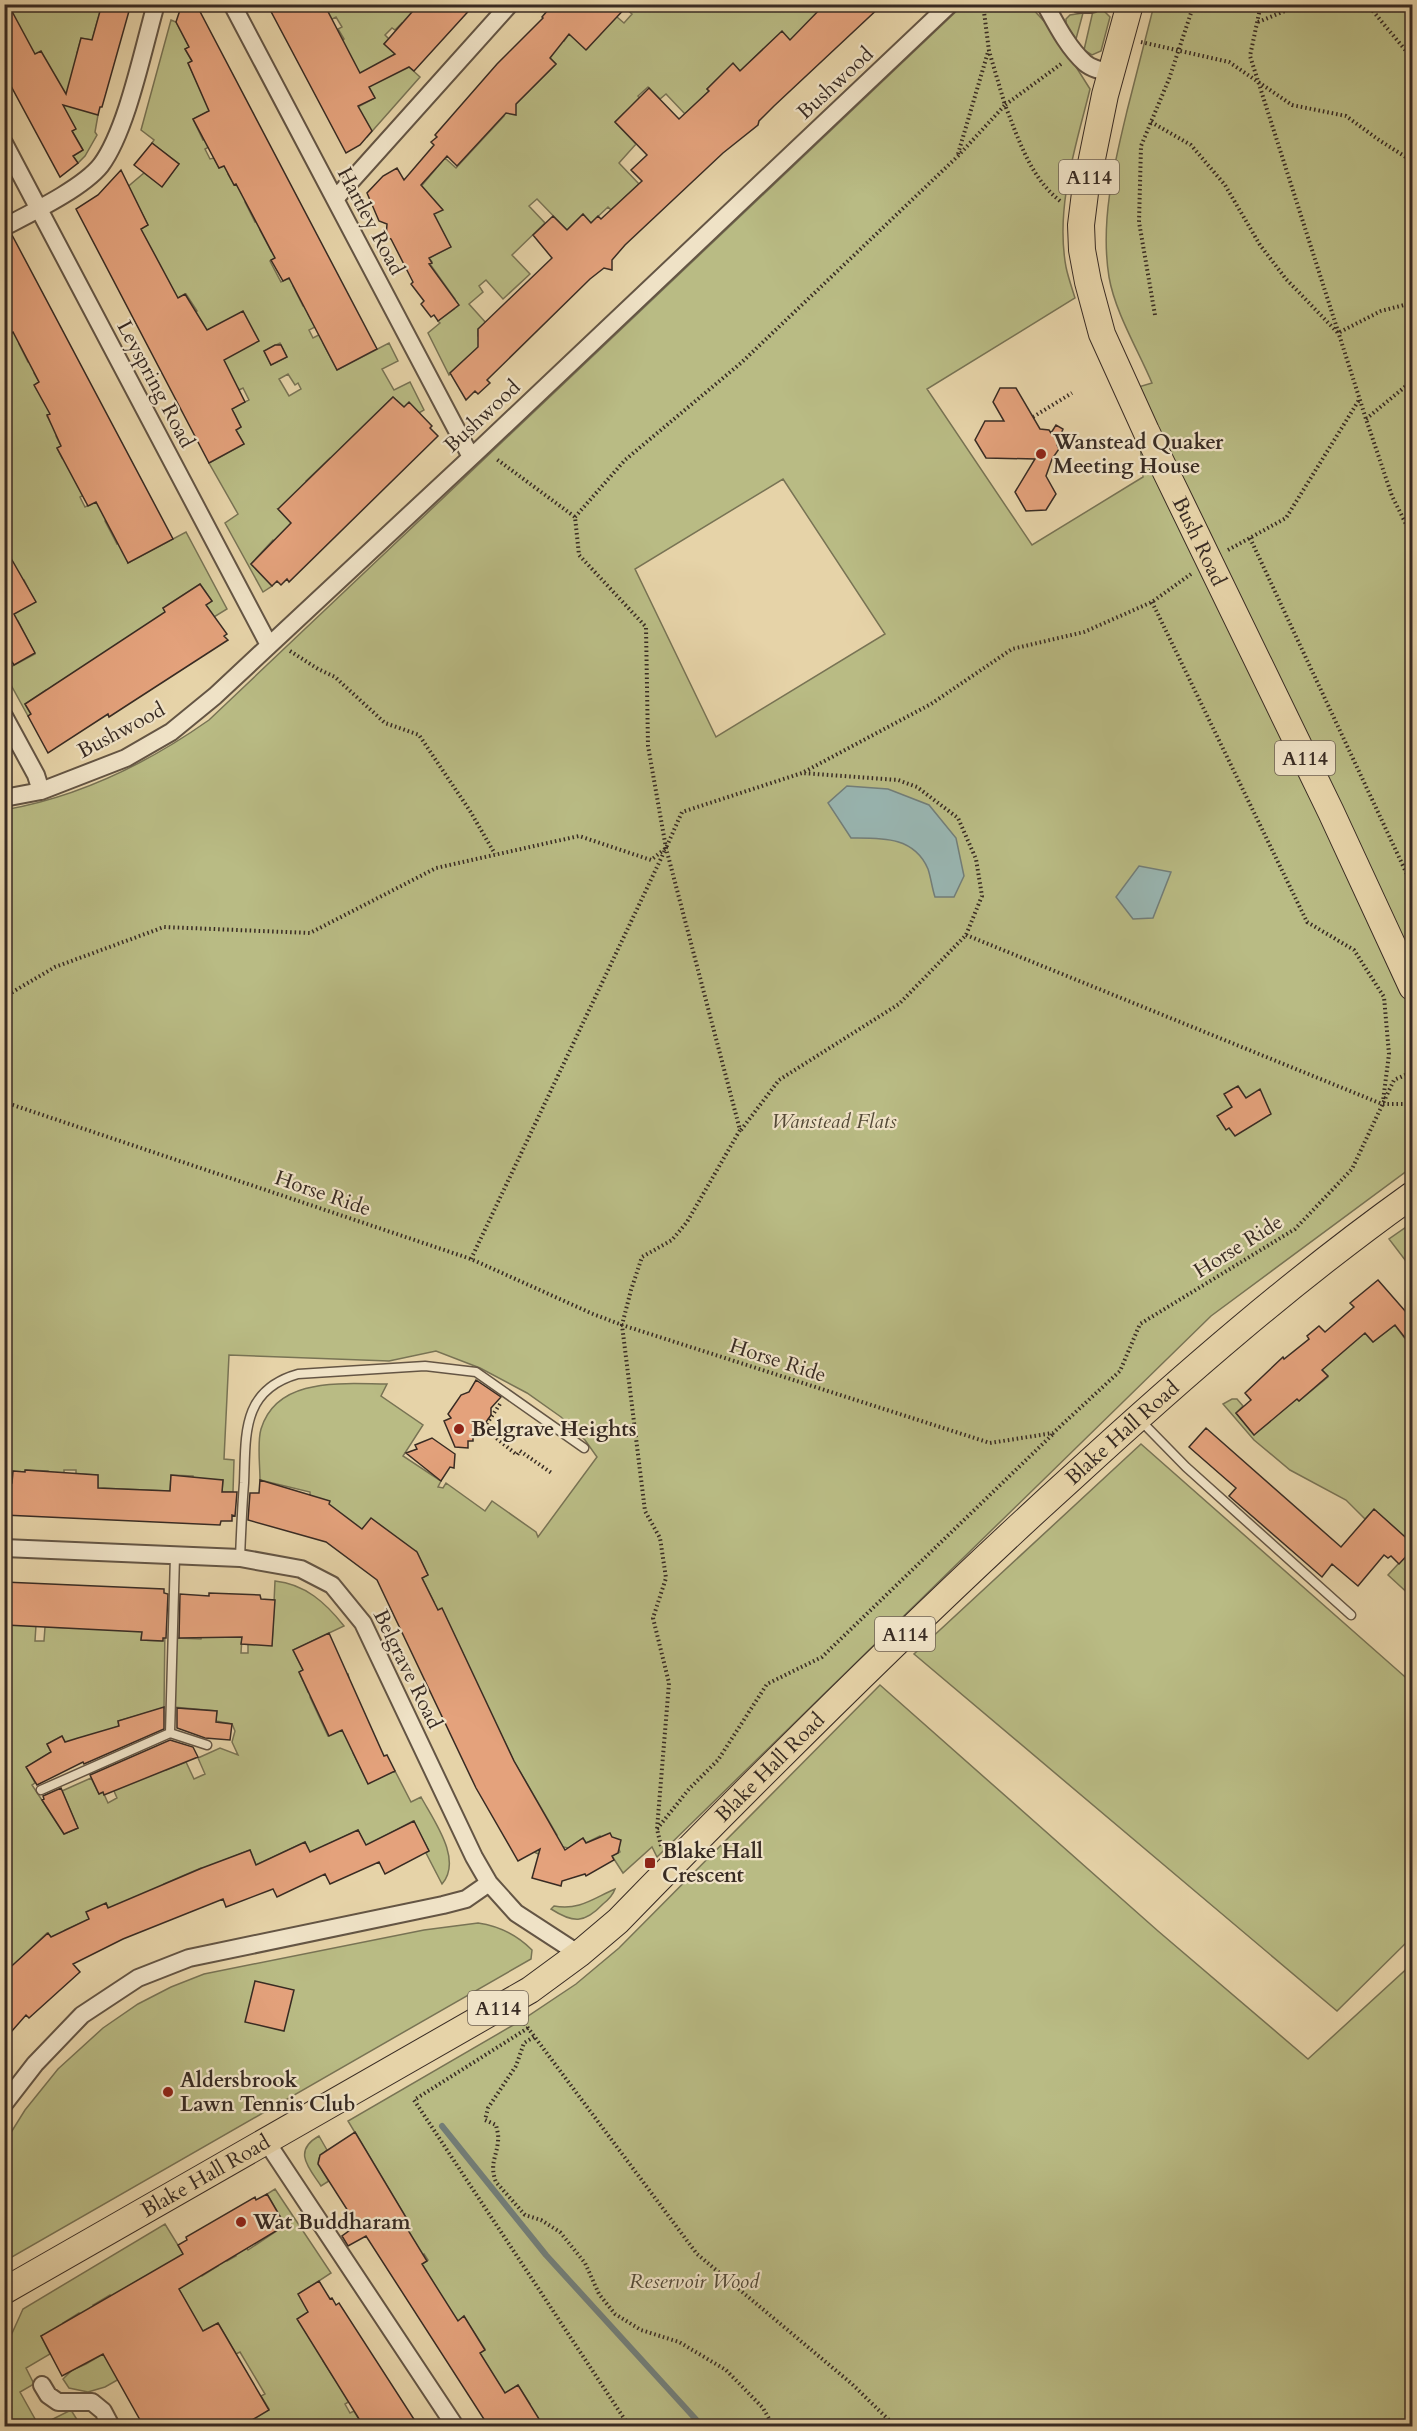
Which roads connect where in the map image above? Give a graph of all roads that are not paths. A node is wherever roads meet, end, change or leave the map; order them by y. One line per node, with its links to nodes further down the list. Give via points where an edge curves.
1 (156, 4): 12 (street, via 121,126 100,166 72,190)
2 (232, 4): 11 (street, Hartley Road)
3 (510, 4): 11 (street)
4 (950, 4): 14 (street, Bushwood)
5 (1045, 4): 9 (street, via 1086,64)
6 (1079, 4): 7 (street)
7 (1092, 4)
8 (1130, 4): 9 (main road, Bush Road / A114)
9 (1111, 73): 19 (main road, Bush Road / A114, via 1085,193 1082,225 1082,250 1102,334)
10 (4, 143): 12 (street, Leyspring Road)
11 (334, 199): 14 (street, Hartley Road)
12 (39, 209): 13 (street); 15 (street, Leyspring Road)
13 (4, 227)
14 (476, 453): 15 (street, Bushwood)
15 (272, 643): 17 (street, Bushwood, via 171,732 126,758)
16 (4, 716): 17 (street)
17 (42, 791): 18 (street, Bushwood)
18 (7, 805)
19 (1413, 987)
20 (1413, 1195): 21 (main road, Blake Hall Road / A114, via 1347,1242)
21 (1138, 1418): 26 (lane, via 1186,1467); 31 (main road, Blake Hall Road / A114, via 962,1578 618,1922)
22 (584, 1448): 25 (lane, via 476,1372 425,1366 298,1374 282,1379 255,1403 246,1427)
23 (4, 1548): 24 (street, Belgrave Road)
24 (176, 1556): 25 (street, Belgrave Road); 27 (lane)
25 (240, 1558): 30 (street, Belgrave Road, via 301,1569 332,1585 347,1601 363,1623)
26 (1351, 1615)
27 (170, 1733): 28 (lane); 29 (lane)
28 (207, 1745)
29 (41, 1790)
30 (489, 1883): 31 (street, via 516,1913); 32 (street, via 466,1899 189,1959 138,1978 82,2015 34,2064)
31 (579, 1954): 33 (main road, Blake Hall Road / A114, via 530,1990)
32 (4, 2104)
33 (266, 2141): 34 (main road, Blake Hall Road / A114); 37 (street)
34 (4, 2291)
35 (42, 2385): 36 (street, via 58,2402 92,2402 103,2411)
36 (111, 2427)
37 (454, 2427)

